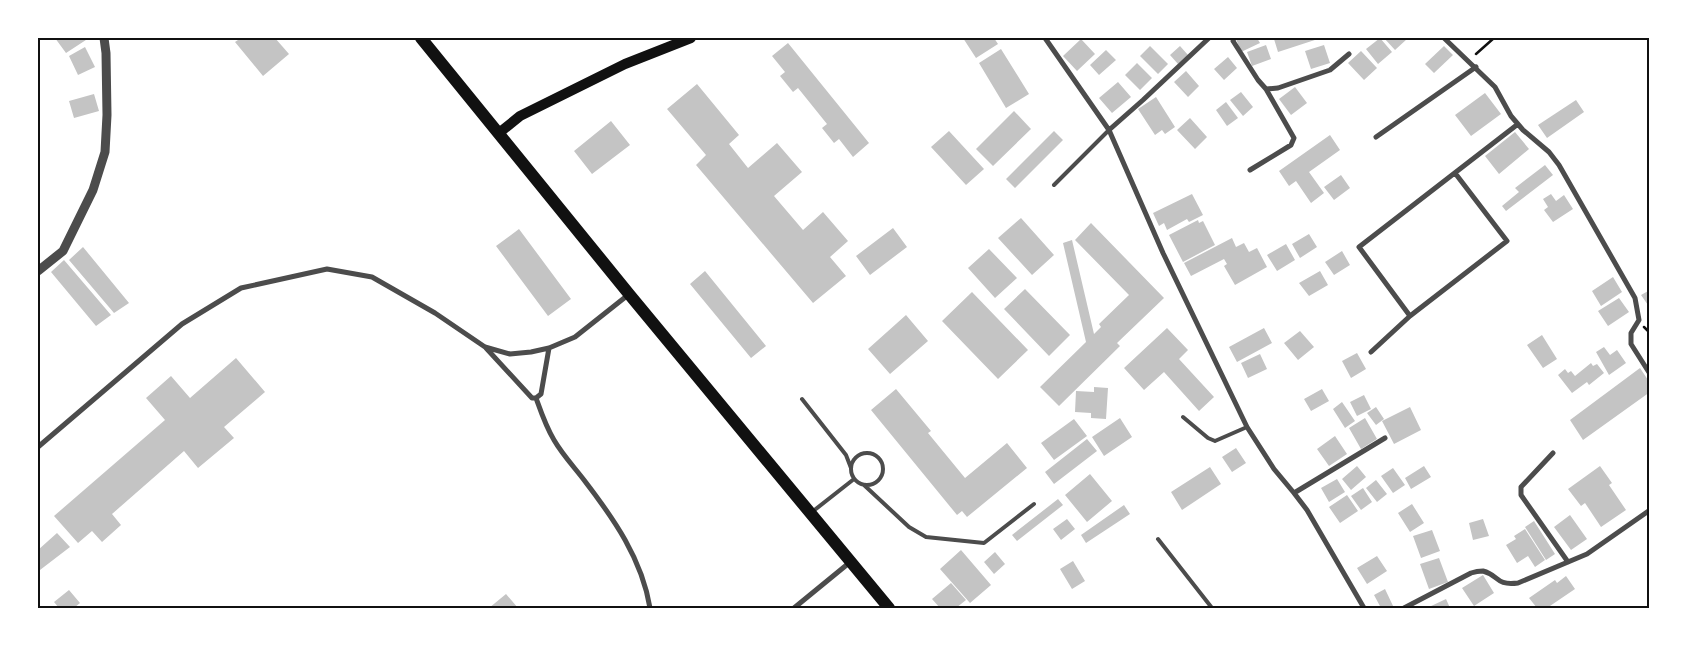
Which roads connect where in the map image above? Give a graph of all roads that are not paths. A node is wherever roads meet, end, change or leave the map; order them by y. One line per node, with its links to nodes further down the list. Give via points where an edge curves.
1 (104, 38): 18 (street, via 105,152 93,190 63,252)
2 (421, 38): 13 (main road)
3 (691, 38): 13 (main road, via 625,64 529,111)
4 (1045, 38): 12 (street)
5 (1209, 38): 12 (street)
6 (1234, 38): 10 (street)
7 (1444, 38): 9 (street)
8 (1349, 54): 10 (street, via 1330,70)
9 (1476, 67): 11 (street, via 1495,87); 14 (street)
10 (1266, 89): 15 (street, via 1294,142)
11 (1518, 124): 16 (street); 24 (street, via 1559,165 1635,298 1639,320 1631,333 1631,344)
12 (1109, 130): 17 (lane); 28 (street, via 1163,253)
13 (499, 133): 19 (main road)
14 (1376, 137)
15 (1250, 170)
16 (1455, 173): 20 (street, via 1359,247); 20 (street, via 1507,241)
17 (1054, 185)
18 (38, 271)
19 (629, 294): 22 (street, via 575,337); 38 (main road)
20 (1410, 316): 23 (street)
21 (485, 347): 22 (street, via 510,354); 25 (street, via 532,398); 30 (street, via 435,313 372,277 327,269 241,288 182,324)
22 (549, 348): 25 (street, via 541,394)
23 (1372, 352)
24 (1650, 374)
25 (536, 398): 42 (street, via 554,441 625,538 640,572)
26 (802, 399): 32 (lane, via 846,455)
27 (1183, 417): 28 (lane, via 1215,441)
28 (1247, 427): 35 (street)
29 (1385, 438): 35 (street)
30 (38, 447)
31 (1553, 454): 41 (street, via 1521,487 1521,495)
32 (851, 468): 33 (lane); 34 (lane, via 860,455 870,454 880,460 883,470 879,480)
33 (854, 480): 34 (lane); 38 (lane)
34 (864, 485): 36 (lane, via 909,527 926,537 984,543)
35 (1294, 493): 46 (street)
36 (1034, 504)
37 (1650, 510): 41 (street, via 1587,554)
38 (810, 514): 40 (main road)
39 (1158, 539): 45 (lane)
40 (850, 562): 43 (street); 44 (main road)
41 (1568, 562): 47 (street, via 1518,583 1500,582 1482,571 1471,573)
42 (650, 608)
43 (794, 608)
44 (889, 608)
45 (1212, 608)
46 (1364, 608)
47 (1404, 608)

